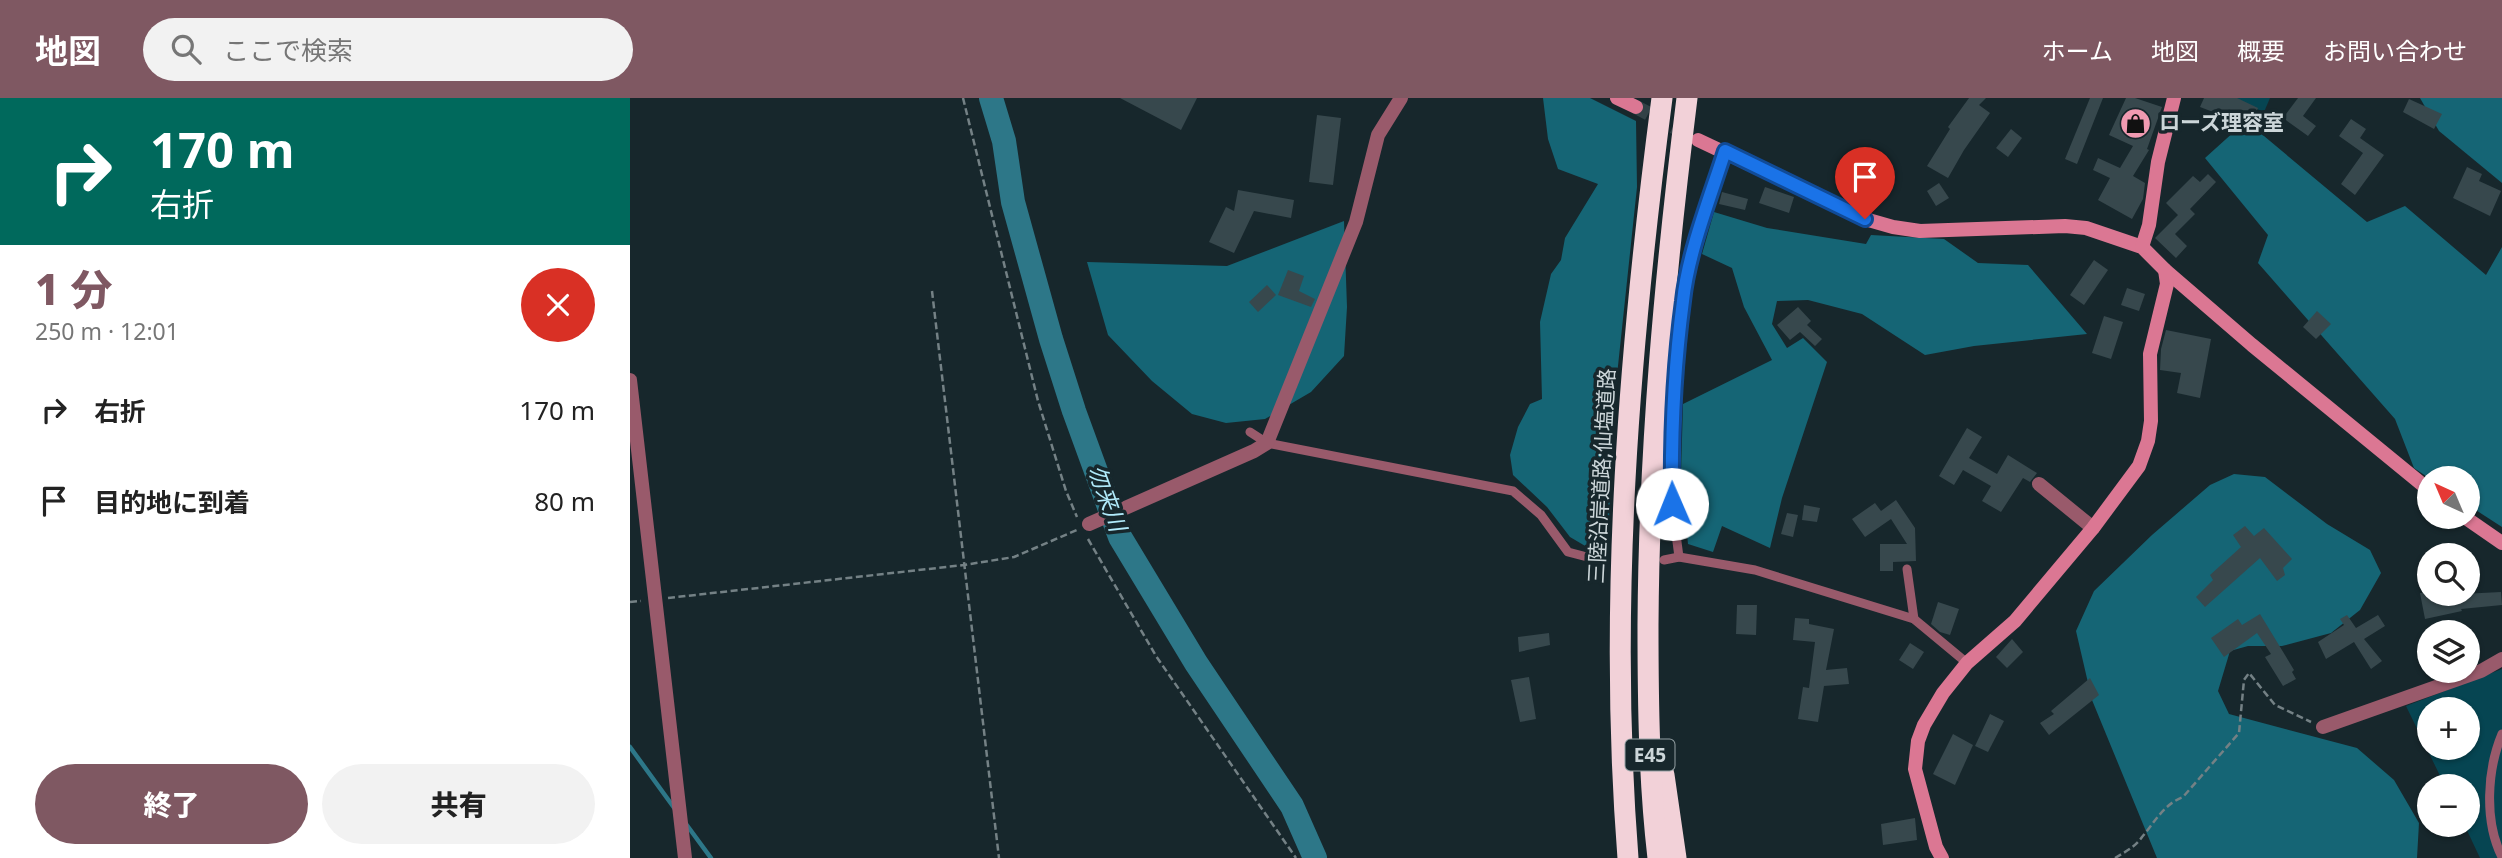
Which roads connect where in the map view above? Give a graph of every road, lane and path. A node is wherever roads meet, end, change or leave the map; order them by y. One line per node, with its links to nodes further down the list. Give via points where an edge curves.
1 (962, 98): 18 (path, via 1038,401 1066,491)
2 (1401, 98): 15 (street, via 1378,135 1356,222)
3 (1618, 98): 7 (street)
4 (1662, 98): 39 (highway, 三陸沿岸道路;仙塩道路 / E45, via 1637,310 1624,479 1620,650)
5 (1687, 98): 30 (highway, E45, via 1655,409)
6 (2174, 98): 10 (street)
7 (1636, 107)
8 (1698, 140): 9 (street)
9 (1725, 151): 10 (street, via 1893,228 2064,226 2086,228); 22 (lane, via 1683,299 1672,433 1672,504)
10 (2142, 247): 11 (street)
11 (2165, 270): 16 (street); 19 (street, via 2150,354 2148,440 2139,466)
12 (932, 291): 25 (path)
13 (630, 380): 27 (street)
14 (1250, 432): 15 (lane)
15 (1267, 443): 18 (street); 23 (lane, via 1513,491 1541,515 1568,552)
16 (2417, 481)
17 (2039, 484): 19 (street)
18 (1085, 526): 25 (path, via 1014,557); 38 (path, via 1156,656)
19 (2093, 528): 32 (street, via 2015,621)
20 (2480, 528): 21 (street)
21 (2502, 543)
22 (1679, 557): 24 (lane); 29 (lane, via 1755,570)
23 (1591, 558)
24 (1664, 560)
25 (964, 565): 27 (path); 37 (path)
26 (1907, 569): 29 (lane)
27 (655, 599): 28 (path); 36 (street)
28 (630, 602)
29 (1914, 619): 32 (lane)
30 (1648, 652): 40 (highway, E45); 41 (highway)
31 (2502, 659): 33 (street, via 2481,671)
32 (1967, 663): 42 (street, via 1931,711 1916,755 1915,769)
33 (2323, 727): 43 (path, via 2275,705 2249,673 2244,680 2236,738 2136,844)
34 (2502, 734): 35 (lane, via 2489,783 2490,810)
35 (2502, 857)
36 (685, 858)
37 (999, 858)
38 (1296, 858)
39 (1628, 858)
40 (1658, 858)
41 (1676, 858)
42 (1942, 858)
43 (2115, 858)

